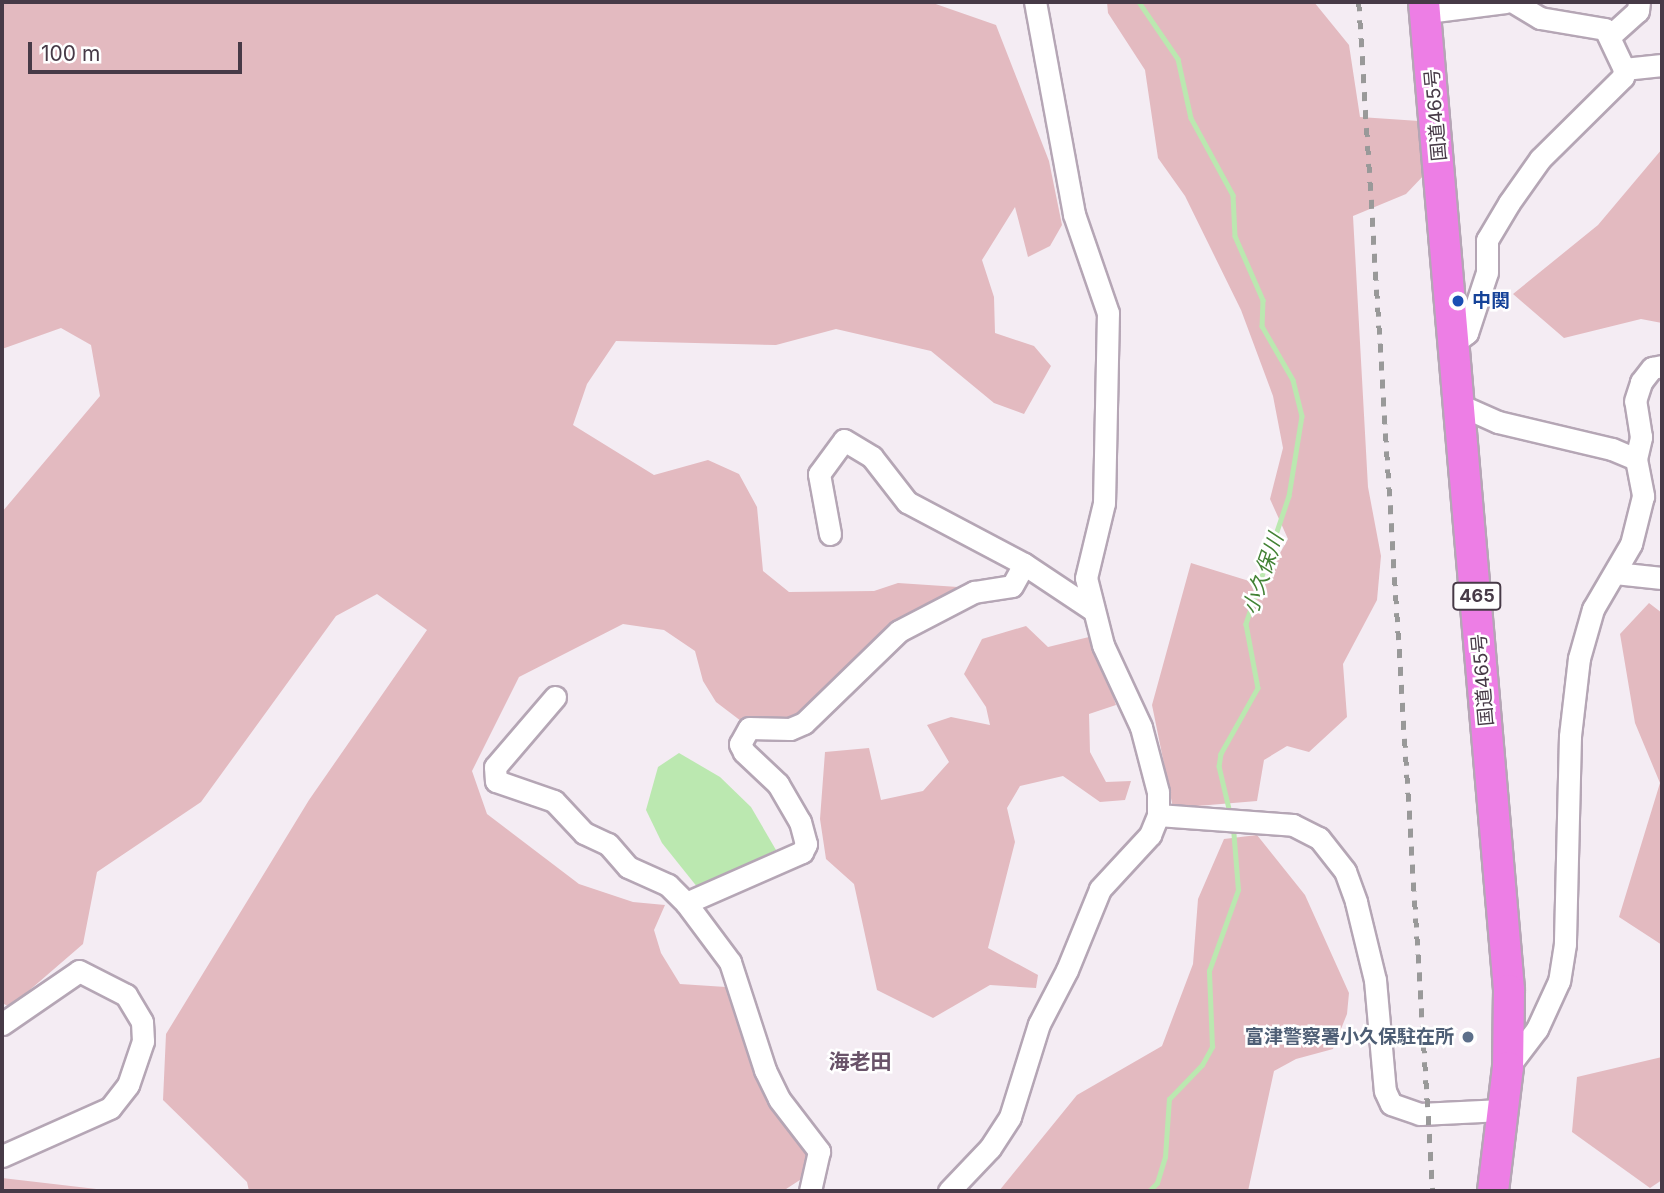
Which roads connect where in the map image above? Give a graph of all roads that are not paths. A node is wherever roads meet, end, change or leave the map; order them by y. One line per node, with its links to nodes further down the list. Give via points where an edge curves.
1 (1035, 2): 17 (street, via 1074,214 1108,313 1104,503 1086,578)
2 (1505, 2): 5 (street)
3 (1513, 2): 6 (street, via 1540,18 1596,25)
4 (1639, 2): 6 (street, via 1638,11)
5 (1436, 6): 9 (highway, 国道465号 / 465)
6 (1611, 35): 8 (street)
7 (1662, 65): 8 (street)
8 (1624, 69): 9 (street, via 1611,94 1540,159 1509,203 1487,240 1487,272 1467,333)
9 (1455, 342): 11 (highway, 国道465号 / 465)
10 (1662, 366): 12 (street, via 1652,368 1641,382 1635,401 1641,437)
11 (1462, 406): 12 (street, via 1498,422); 22 (highway, 国道465号 / 465, via 1509,990)
12 (1636, 459): 15 (street, via 1643,496 1631,544)
13 (830, 534): 14 (street, via 819,474 844,440 872,457 907,502)
14 (1024, 564): 17 (street); 20 (street, via 1012,586 974,592 900,631 804,723 790,729 749,728 743,734 744,752 778,784 800,822 806,844 802,852)
15 (1615, 573): 16 (street); 22 (street, via 1593,610 1579,658 1570,736 1571,806 1559,981 1537,1029)
16 (1662, 578)
17 (1093, 610): 19 (street, via 1141,727 1158,792)
18 (555, 697): 20 (street, via 495,767 496,781 554,801 584,833 608,844 628,867 668,885)
19 (1158, 815): 23 (street, via 1293,825 1319,838 1345,871 1374,980 1391,1104 1420,1114); 26 (street, via 1150,835 1100,889 1039,1024 1010,1117 990,1148)
20 (686, 903): 25 (street, via 730,962 765,1070 779,1099 819,1151)
21 (2, 1024): 24 (street, via 79,971 126,995 142,1022 143,1041 128,1085 110,1108)
22 (1508, 1068): 23 (highway, 国道465号 / 465)
23 (1502, 1110): 27 (highway, 国道465号 / 465)
24 (2, 1156)
25 (808, 1190)
26 (949, 1191)
27 (1493, 1191)

